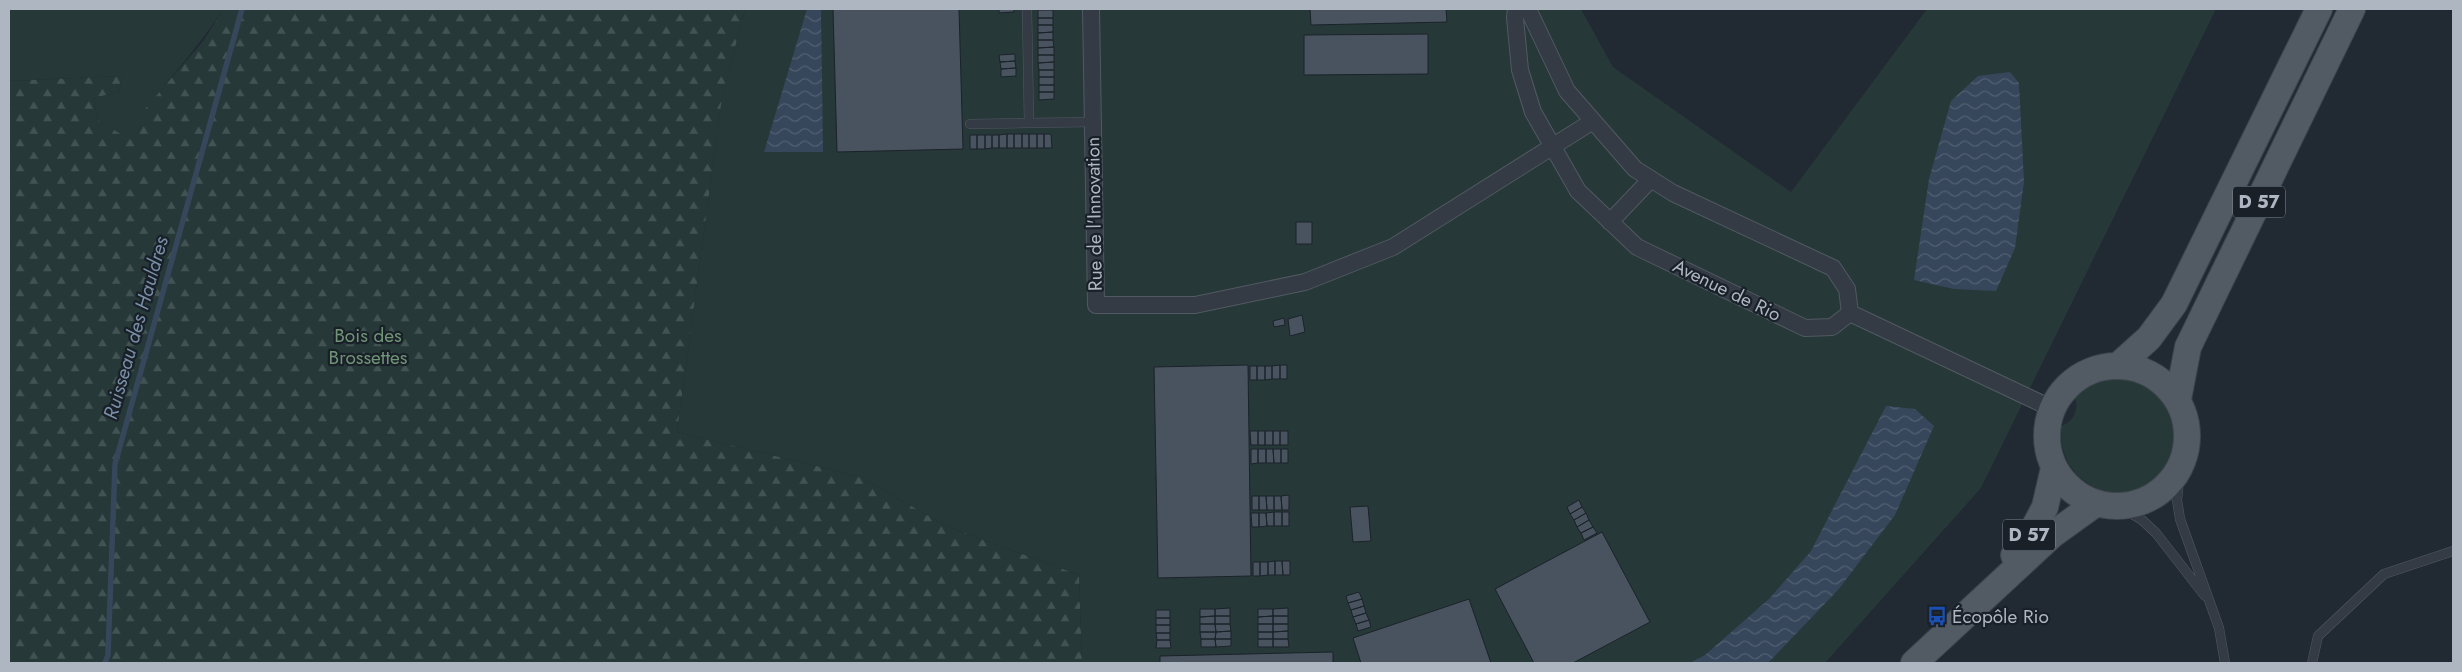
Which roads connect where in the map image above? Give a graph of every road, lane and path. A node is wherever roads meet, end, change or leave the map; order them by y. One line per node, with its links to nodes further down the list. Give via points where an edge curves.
1 (1027, 9): 9 (lane)
2 (1091, 9): 8 (street, Rue de l'Innovation)
3 (1516, 9): 11 (street, Avenue de Rio, via 1520,70 1533,112)
4 (1528, 9): 7 (street, via 1567,91)
5 (2318, 9): 15 (main road, D 57, via 2174,304 2149,338)
6 (2352, 9): 16 (main road, D 57, via 2188,347)
7 (1593, 121): 11 (street); 12 (street, via 1635,169)
8 (1093, 122): 9 (lane); 11 (street, Rue de l'Innovation, via 1096,305 1195,305 1305,282 1393,247)
9 (1029, 123): 10 (lane)
10 (970, 124)
11 (1552, 146): 13 (street, Avenue de Rio, via 1578,191)
12 (1651, 179): 13 (street); 14 (street, via 1673,194 1833,268 1847,289)
13 (1610, 222): 14 (street, Avenue de Rio, via 1637,247 1805,328 1832,327)
14 (1850, 313): 17 (street)
15 (2119, 365): 16 (main road, via 2142,369 2162,381); 17 (main road, via 2095,368 2073,380 2057,398)
16 (2178, 399): 19 (main road, via 2187,422 2188,446)
17 (2053, 409): 18 (main road, via 2048,420 2047,445)
18 (2054, 468): 20 (main road, via 2078,495); 22 (main road, D 57, via 2045,507 2035,526)
19 (2180, 470): 20 (main road, via 2164,489 2144,502); 23 (lane, via 2177,500 2180,519)
20 (2107, 505): 22 (main road, D 57, via 2052,535); 23 (lane, via 2142,520 2156,533)
21 (2453, 551): 26 (lane, via 2384,574 2318,636)
22 (1987, 594): 24 (main road, D 57)
23 (2209, 602): 25 (lane, via 2219,628)
24 (1914, 663)
25 (2224, 663)
26 (2312, 663)

